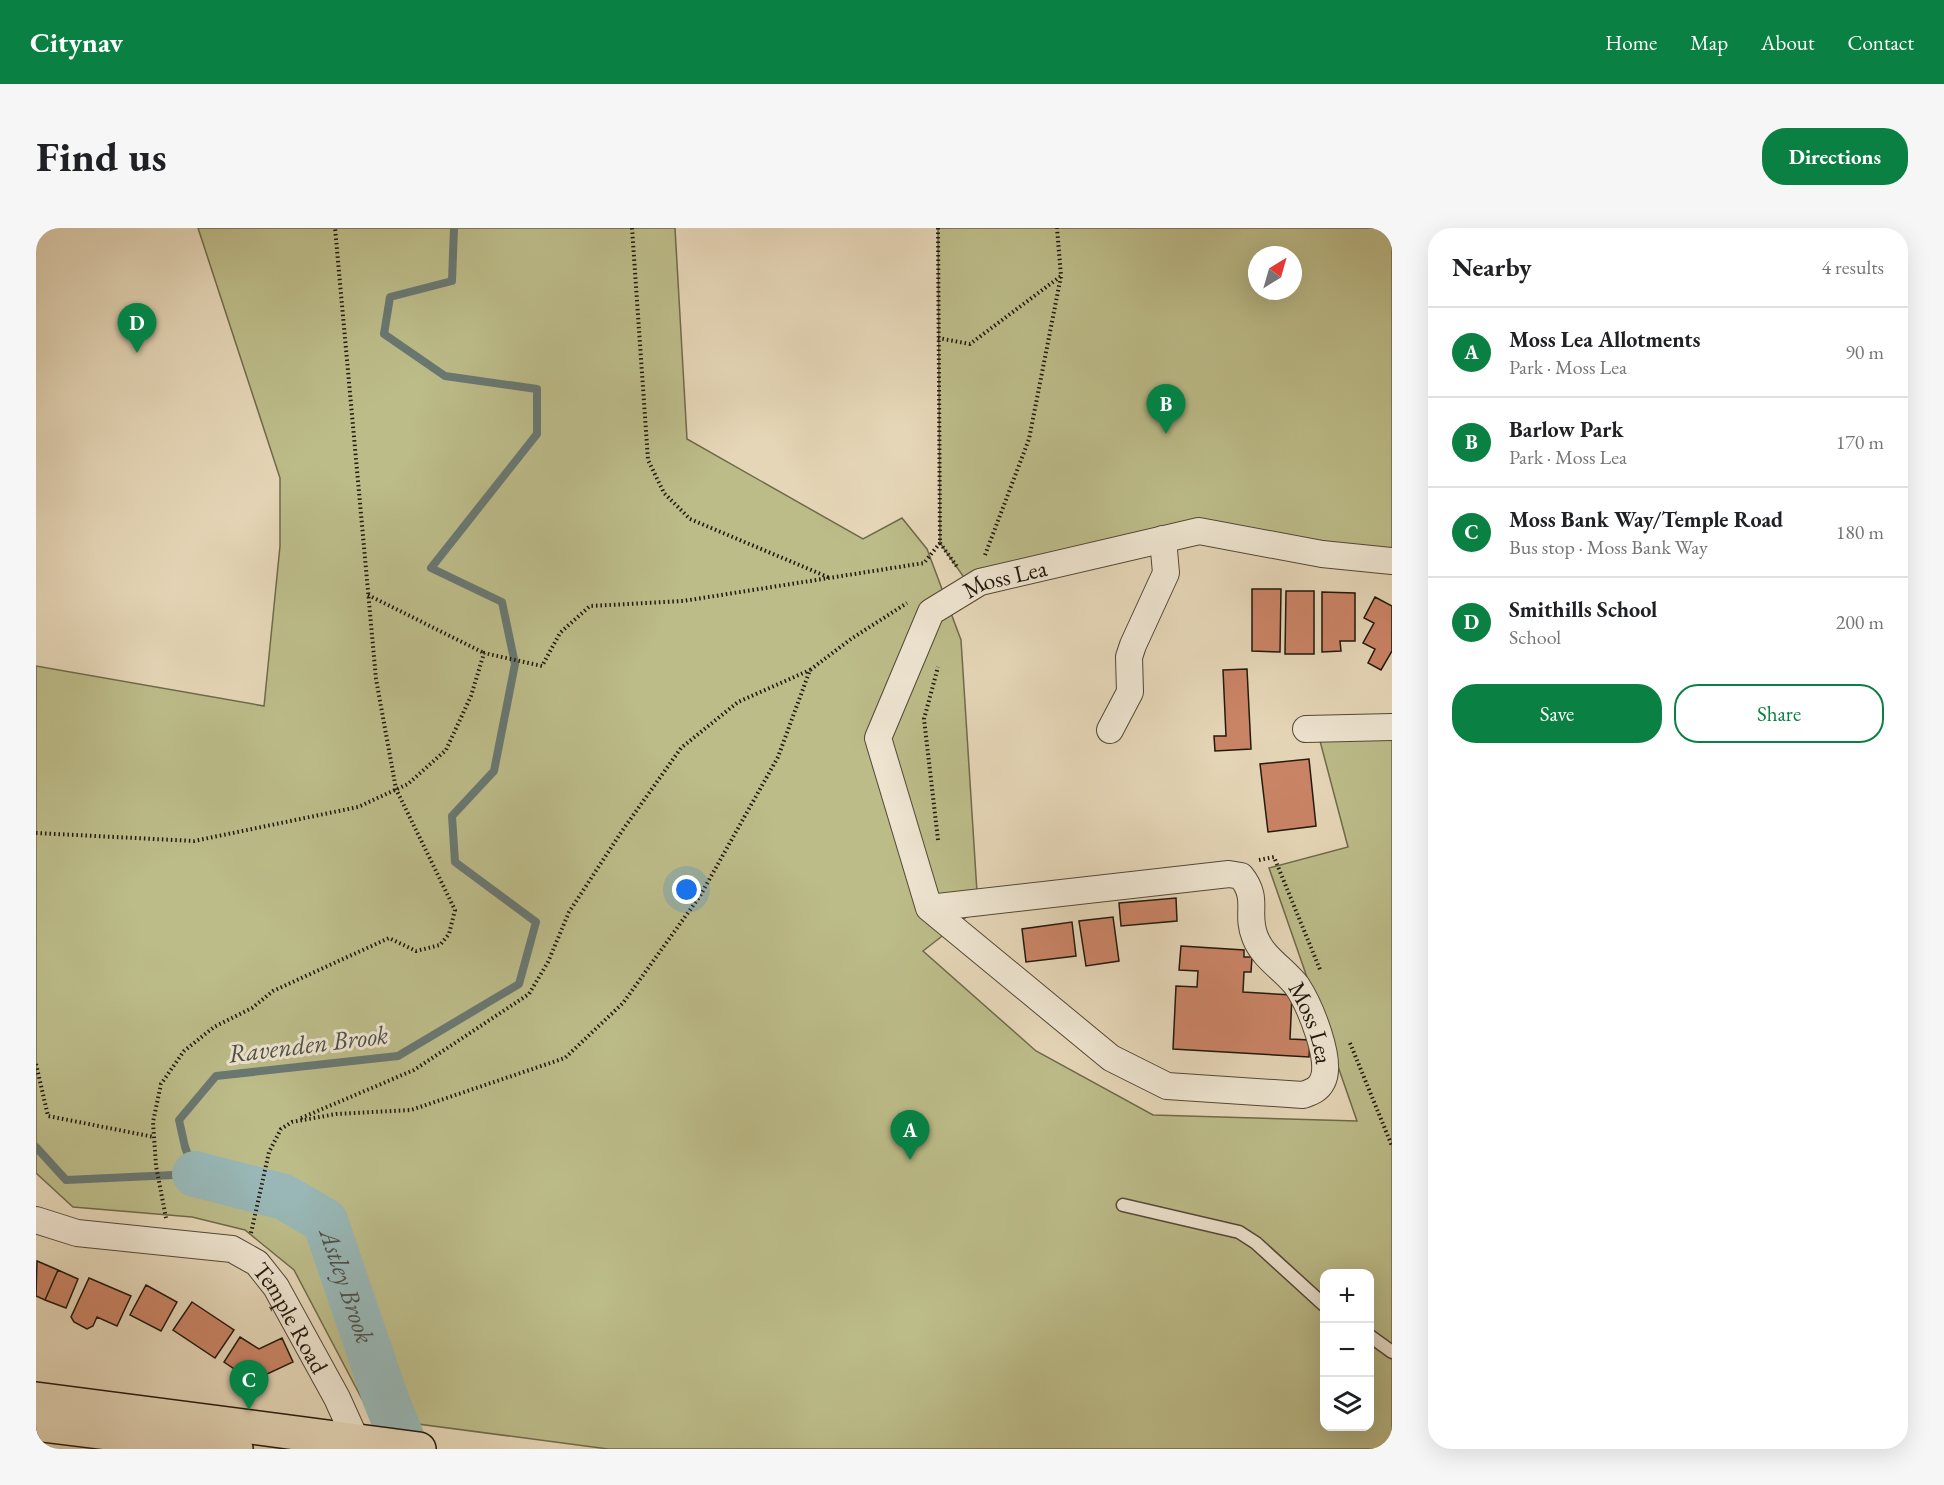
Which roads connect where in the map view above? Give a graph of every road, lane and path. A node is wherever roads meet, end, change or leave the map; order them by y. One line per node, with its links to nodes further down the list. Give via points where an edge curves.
1 (335, 228): 12 (path)
2 (632, 228): 10 (path, via 648,460 664,493 690,519)
3 (938, 228): 6 (path)
4 (1057, 228): 5 (path)
5 (1061, 276): 6 (path, via 970,344); 11 (path, via 1029,440 984,557)
6 (938, 338): 8 (path)
7 (1163, 539): 9 (street, Moss Lea, via 1199,531 1322,554); 11 (street, Moss Lea); 18 (street, via 1166,573 1133,645 1129,657 1130,692)
8 (940, 543): 10 (path, via 924,563); 11 (path, via 965,579)
9 (1392, 561)
10 (831, 578): 14 (path, via 682,601 590,606 560,633 542,666)
11 (980, 582): 21 (street, Moss Lea, via 932,612 878,738)
12 (368, 595): 14 (path); 19 (path, via 376,679)
13 (914, 599): 15 (path)
14 (484, 653): 19 (path, via 471,696 446,750 408,784)
15 (810, 670): 23 (path, via 738,702 681,748 570,912 548,963 529,994 414,1070); 23 (path, via 778,757 700,896 623,1003 565,1058 411,1110 336,1114)
16 (1392, 727): 17 (street)
17 (1306, 729)
18 (1110, 730)
19 (396, 789): 20 (path, via 358,807 194,841); 24 (path, via 455,910 449,933 440,945 416,951 389,938 273,991 252,1008 214,1027 184,1051 161,1084)
20 (36, 833)
21 (929, 908): 21 (street, Moss Lea, via 1112,1058 1167,1086 1303,1095 1315,1091 1323,1082 1325,1070 1315,1020 1297,986 1260,948 1251,919 1252,895 1241,876 1229,874)
22 (36, 1064): 24 (path, via 48,1116)
23 (292, 1122): 28 (path, via 281,1129 269,1152)
24 (154, 1137): 27 (path)
25 (1123, 1205): 29 (lane, via 1239,1232 1256,1242)
26 (36, 1220): 27 (street, Temple Road, via 77,1233)
27 (171, 1243): 28 (street, Temple Road, via 232,1249)
28 (246, 1257): 34 (street, Temple Road, via 257,1263 276,1287)
29 (1320, 1301)
30 (1374, 1339): 31 (lane)
31 (1392, 1352)
32 (36, 1399): 34 (highway)
33 (36, 1424): 35 (highway)
34 (358, 1444): 36 (highway)
35 (236, 1449)
36 (419, 1449)

